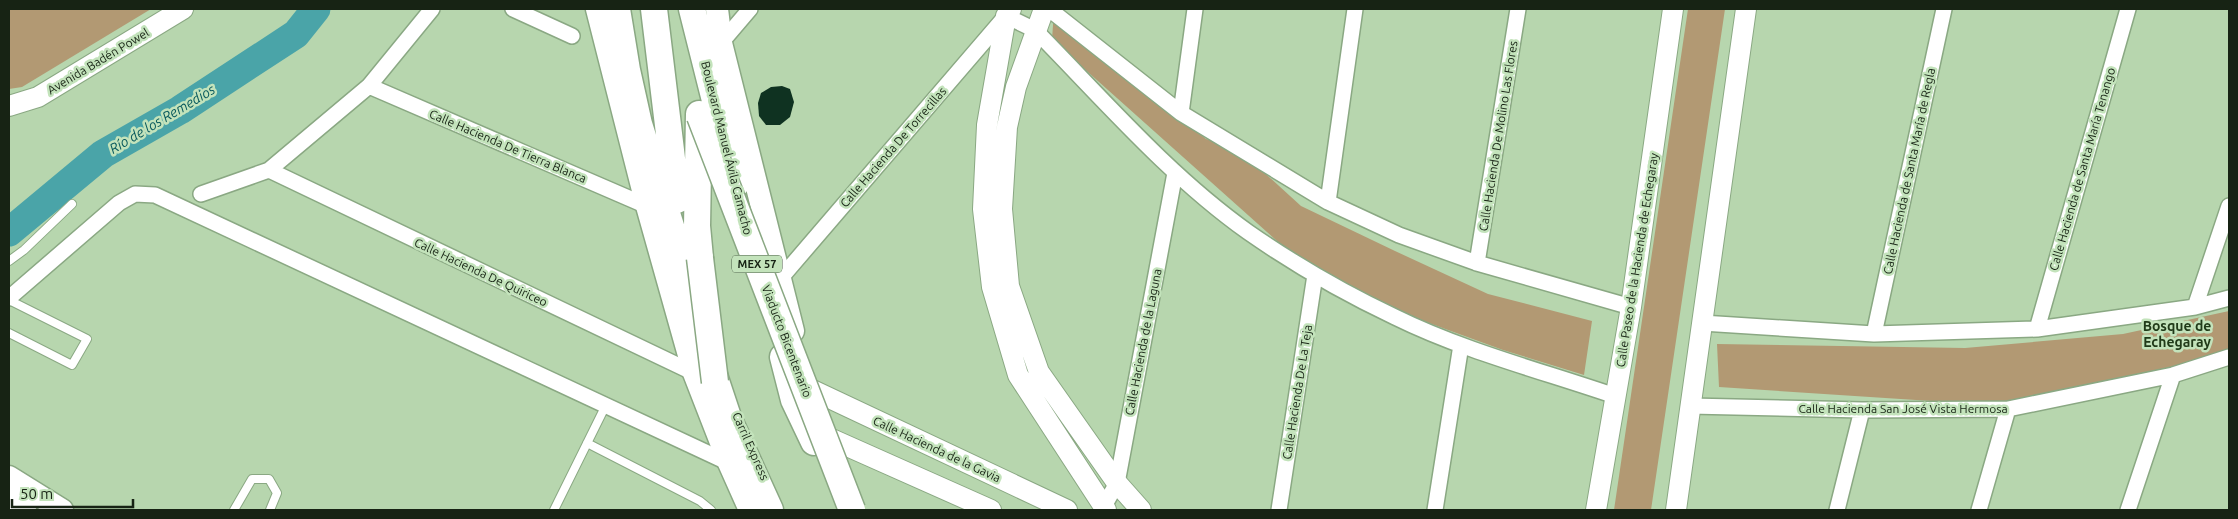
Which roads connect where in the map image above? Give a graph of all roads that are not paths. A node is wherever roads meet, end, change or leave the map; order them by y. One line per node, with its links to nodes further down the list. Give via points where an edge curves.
1 (183, 9): 25 (main road, Avenida Badén Powel, via 38,97)
2 (432, 9): 24 (street)
3 (513, 9): 22 (street)
4 (597, 9): 33 (main road)
5 (616, 9): 50 (highway, bridge, via 639,124 674,236)
6 (654, 9): 73 (highway, via 675,193 690,251 752,433)
7 (676, 9): 27 (highway, Viaducto Bicentenario)
8 (692, 9): 74 (highway, Boulevard Manuel Ávila Camacho / MEX 57, via 794,400)
9 (717, 9): 23 (main road, Boulevard Manuel Ávila Camacho)
10 (750, 9): 23 (street)
11 (1044, 9): 21 (main road)
12 (1049, 9): 26 (street)
13 (1195, 9): 26 (street)
14 (1355, 9): 31 (street)
15 (1518, 9): 36 (street, Calle Hacienda De Molino Las Flores)
16 (1673, 9): 41 (main road, Calle Paseo de la Hacienda de Echegaray)
17 (1746, 9): 43 (main road)
18 (1944, 9): 46 (street, Calle Hacienda de Santa María de Regla)
19 (2128, 9): 44 (street, Calle Hacienda de Santa María Tenango)
20 (1008, 11): 21 (street); 38 (street, Calle Hacienda De Torrecillas); 63 (main road, via 987,124 983,209 992,287 1018,375)
21 (1035, 30): 29 (street); 61 (main road, via 1007,127 1002,209 1010,286 1039,372)
22 (572, 36)
23 (721, 42): 38 (main road, Boulevard Manuel Ávila Camacho)
24 (369, 86): 28 (street); 33 (street, Calle Hacienda De Tierra Blanca)
25 (9, 106)
26 (1181, 113): 31 (street)
27 (700, 116): 50 (highway, Viaducto Bicentenario, bridge, via 698,226); 75 (highway, Viaducto Bicentenario, bridge)
28 (269, 170): 30 (street); 50 (street, Calle Hacienda De Quiriceo)
29 (1175, 173): 37 (street, via 1248,231); 61 (street, Calle Hacienda de la Laguna)
30 (200, 194)
31 (1328, 202): 36 (street, via 1400,234)
32 (72, 204): 35 (lane)
33 (647, 206): 50 (main road)
34 (2229, 206): 42 (street)
35 (9, 261)
36 (1478, 263): 41 (street)
37 (1315, 275): 47 (street, via 1395,318); 80 (street, Calle Hacienda De La Teja)
38 (780, 279): 51 (main road, Boulevard Manuel Ávila Camacho)
39 (2229, 298): 42 (street)
40 (9, 299): 45 (lane, via 87,340 72,365); 54 (street, via 119,203 135,194 154,196)
41 (1632, 307): 52 (main road, Calle Paseo de la Hacienda de Echegaray)
42 (2195, 307): 44 (street)
43 (1702, 323): 46 (street); 53 (main road)
44 (2037, 329): 46 (street)
45 (9, 332)
46 (1874, 334)
47 (1461, 345): 52 (street); 81 (street)
48 (2229, 357): 49 (street, Calle Hacienda San José Vista Hermosa)
49 (2173, 374): 55 (street, Calle Hacienda San José Vista Hermosa); 86 (street)
50 (711, 378): 59 (main road); 71 (highway); 72 (highway, Carril Express)
51 (806, 387): 57 (main road, Boulevard Manuel Ávila Camacho); 78 (main road, Calle Hacienda de la Gavia)
52 (1615, 396): 82 (main road, Calle Paseo de la Hacienda de Echegaray)
53 (1690, 406): 56 (street, Calle Hacienda San José Vista Hermosa); 83 (main road)
54 (605, 407): 58 (lane); 59 (street)
55 (2008, 409): 56 (street, Calle Hacienda San José Vista Hermosa); 85 (street)
56 (1862, 410): 84 (street)
57 (827, 437): 76 (main road, Boulevard Manuel Ávila Camacho); 77 (main road)
58 (587, 443): 68 (lane); 69 (lane, via 700,501)
59 (729, 464): 70 (main road)
60 (9, 478): 65 (main road)
61 (1117, 484): 63 (street, Calle Hacienda de la Laguna); 79 (main road)
62 (9, 499): 64 (highway)
63 (1102, 509)
64 (23, 510)
65 (62, 510)
66 (234, 510): 67 (lane, via 252,479 269,479 276,493)
67 (270, 510)
68 (554, 510)
69 (711, 510)
70 (750, 510)
71 (770, 510)
72 (781, 510)
73 (789, 510)
74 (846, 510)
75 (852, 510)
76 (863, 510)
77 (991, 510)
78 (1067, 510)
79 (1141, 510)
80 (1278, 510)
81 (1435, 510)
82 (1596, 510)
83 (1676, 510)
84 (1838, 510)
85 (1979, 510)
86 (2128, 510)

